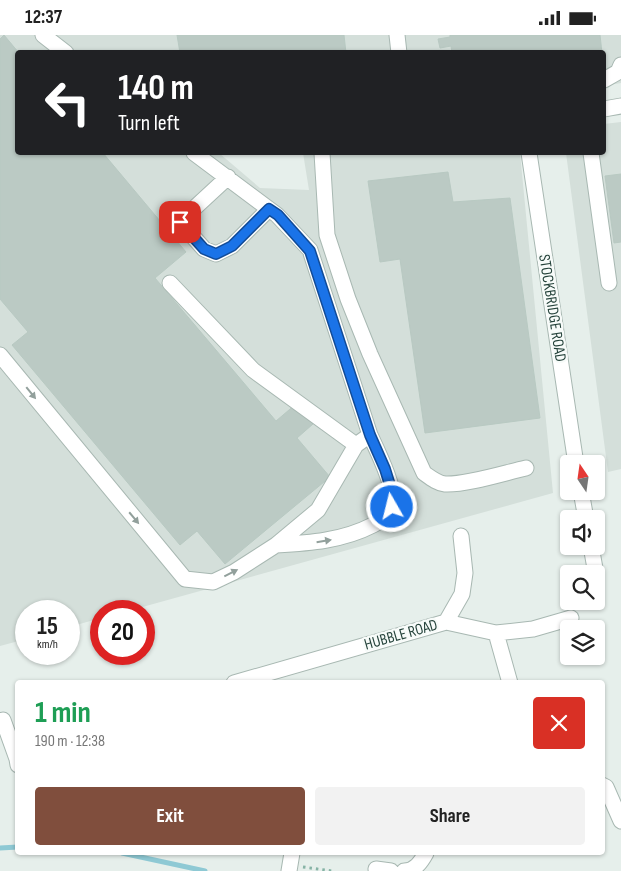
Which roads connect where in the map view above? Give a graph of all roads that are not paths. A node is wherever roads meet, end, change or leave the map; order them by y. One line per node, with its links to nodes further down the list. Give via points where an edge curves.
1 (44, 35): 3 (street)
2 (397, 35): 4 (street)
3 (62, 50)
4 (399, 50)
5 (621, 65): 6 (street, via 618,72)
6 (606, 79)
7 (621, 106): 8 (street)
8 (606, 109)
9 (197, 155): 13 (street)
10 (322, 155): 21 (street, via 327,235 370,354 424,473 444,484)
11 (529, 155): 20 (street, STOCKBRIDGE ROAD)
12 (591, 155): 16 (street)
13 (228, 177): 14 (street); 14 (street, via 178,224 204,249 216,254 232,246)
14 (269, 209): 18 (street, via 310,251)
15 (170, 283): 19 (street, via 253,370)
16 (609, 283)
17 (0, 355): 23 (street, one-way to 23, via 185,579 213,581 234,572)
18 (370, 435): 19 (street); 23 (street, one-way to 18, via 341,538 386,518 392,507 393,495)
19 (356, 445): 23 (street, via 318,510)
20 (575, 455)
21 (526, 468)
22 (461, 536): 25 (street, via 465,573 462,594)
23 (276, 545)
24 (571, 618): 26 (street, HUBBLE ROAD, via 534,629)
25 (446, 623): 26 (street, HUBBLE ROAD); 27 (street, HUBBLE ROAD)
26 (496, 633): 29 (street)
27 (280, 677): 28 (street, HUBBLE ROAD)
28 (257, 680)
29 (509, 680)
30 (7, 719): 31 (street)
31 (15, 751)
32 (605, 786): 33 (street)
33 (621, 821)
34 (425, 855): 35 (street, via 420,864)
35 (404, 871)

